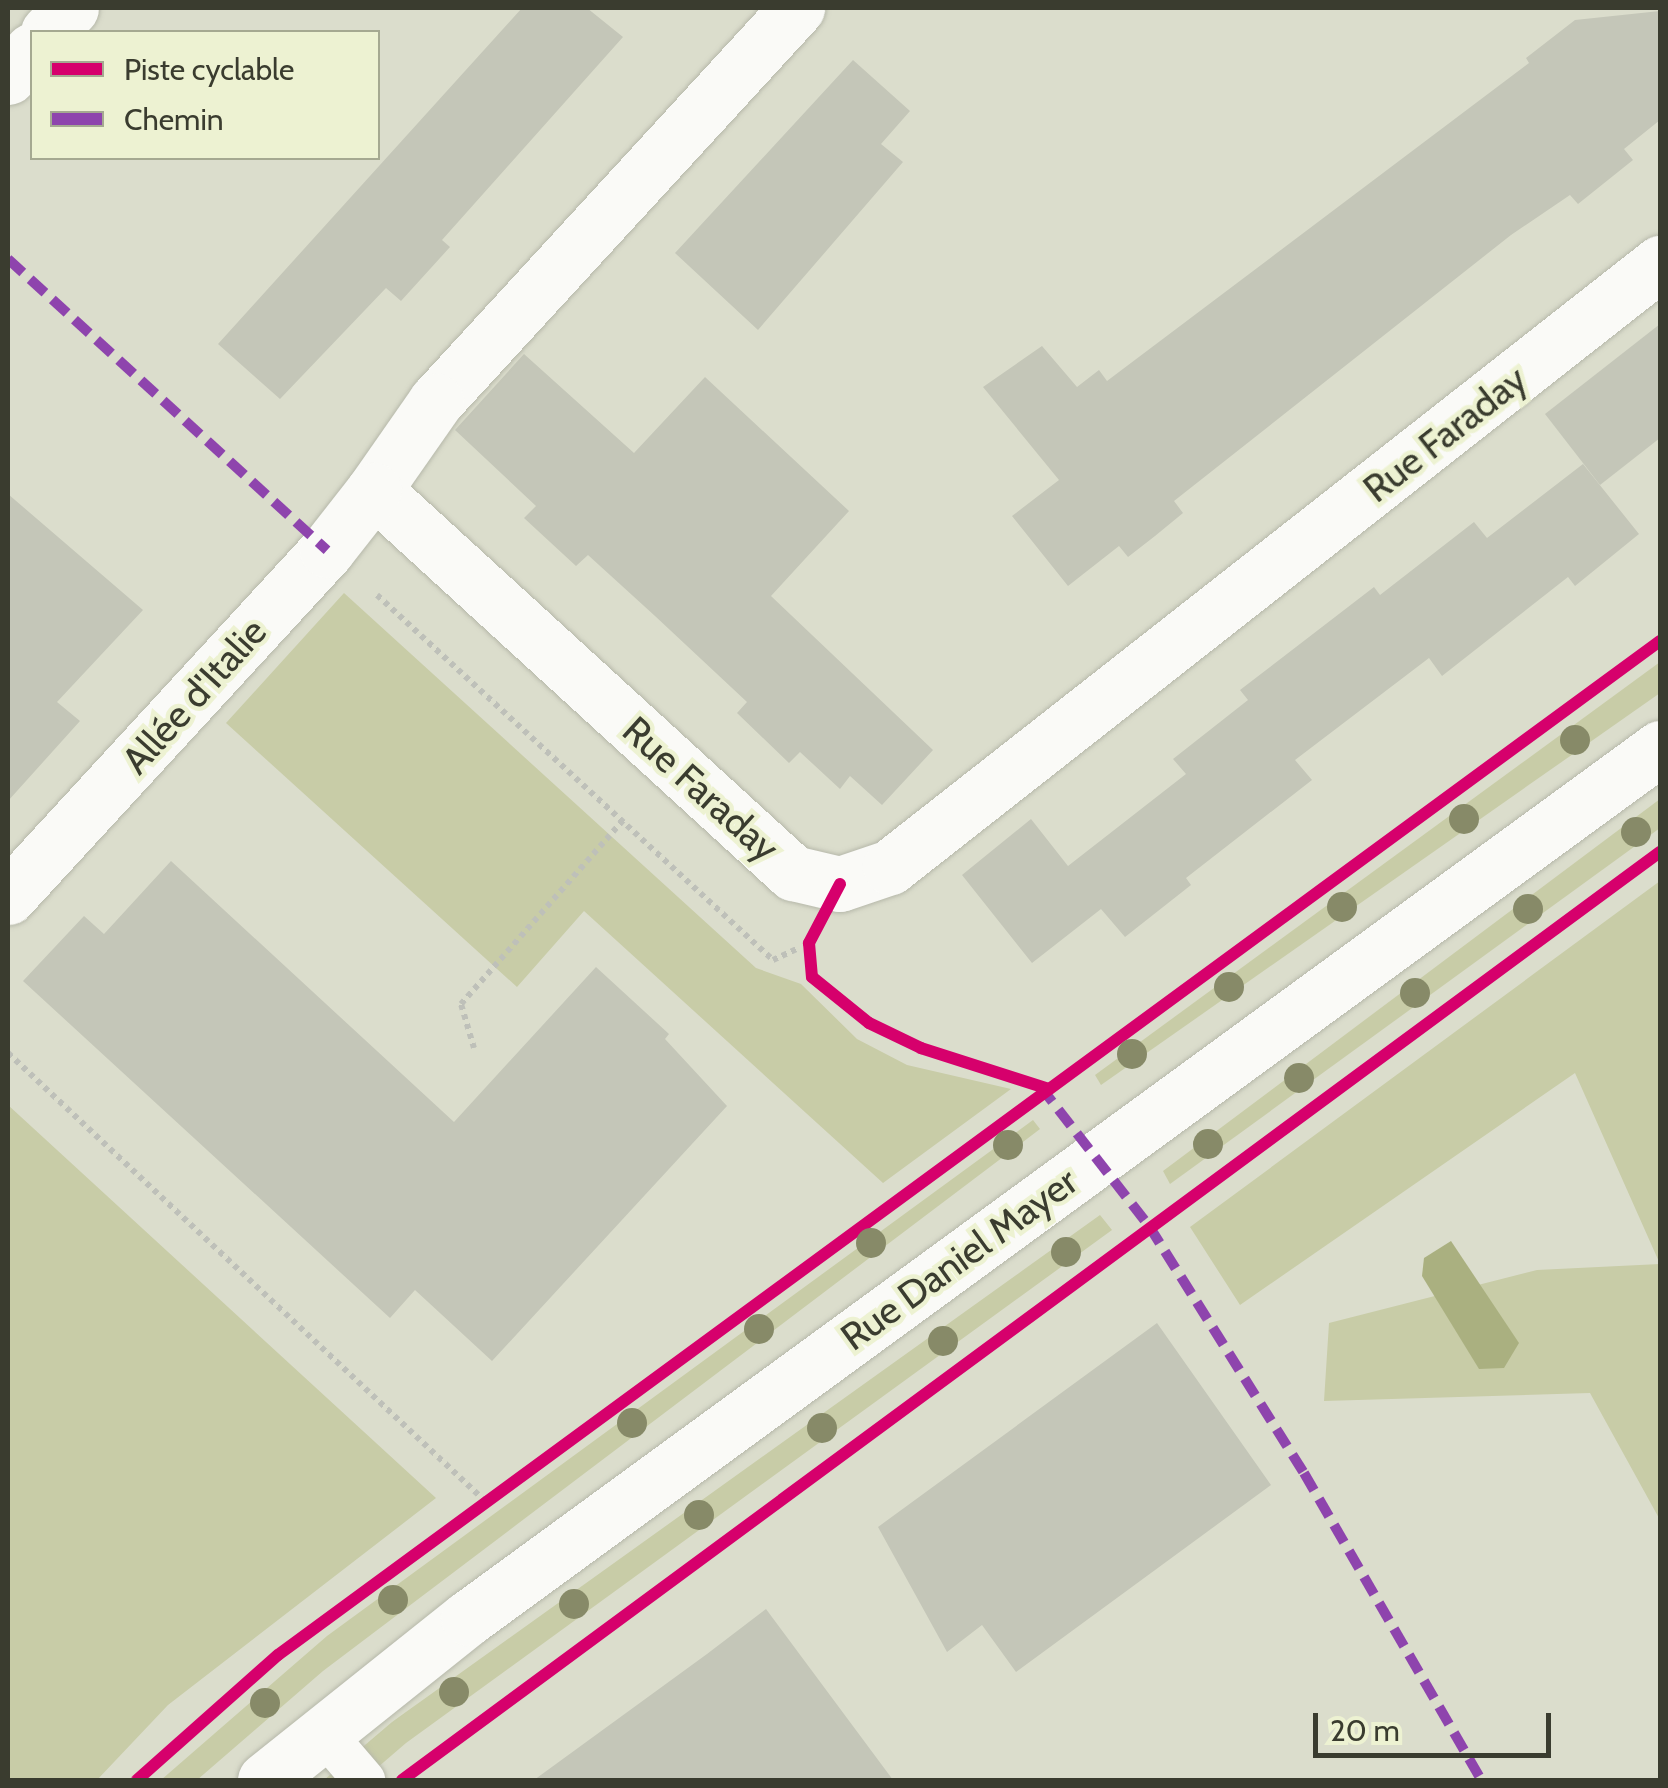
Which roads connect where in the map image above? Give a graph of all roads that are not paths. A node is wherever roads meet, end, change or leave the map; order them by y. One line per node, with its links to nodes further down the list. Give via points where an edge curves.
1 (72, 8): 3 (street)
2 (797, 8): 7 (street, via 436,401)
3 (50, 30)
4 (30, 52): 5 (street)
5 (8, 77)
6 (1660, 263): 7 (street, Rue Faraday, via 992,793 890,867 840,884 793,873)
7 (374, 490): 9 (street, Allée d'Italie)
8 (1660, 748): 10 (street, Rue Daniel Mayer)
9 (8, 896)
10 (322, 1731): 11 (street, Rue Daniel Mayer); 12 (lane)
11 (266, 1780)
12 (364, 1780)

